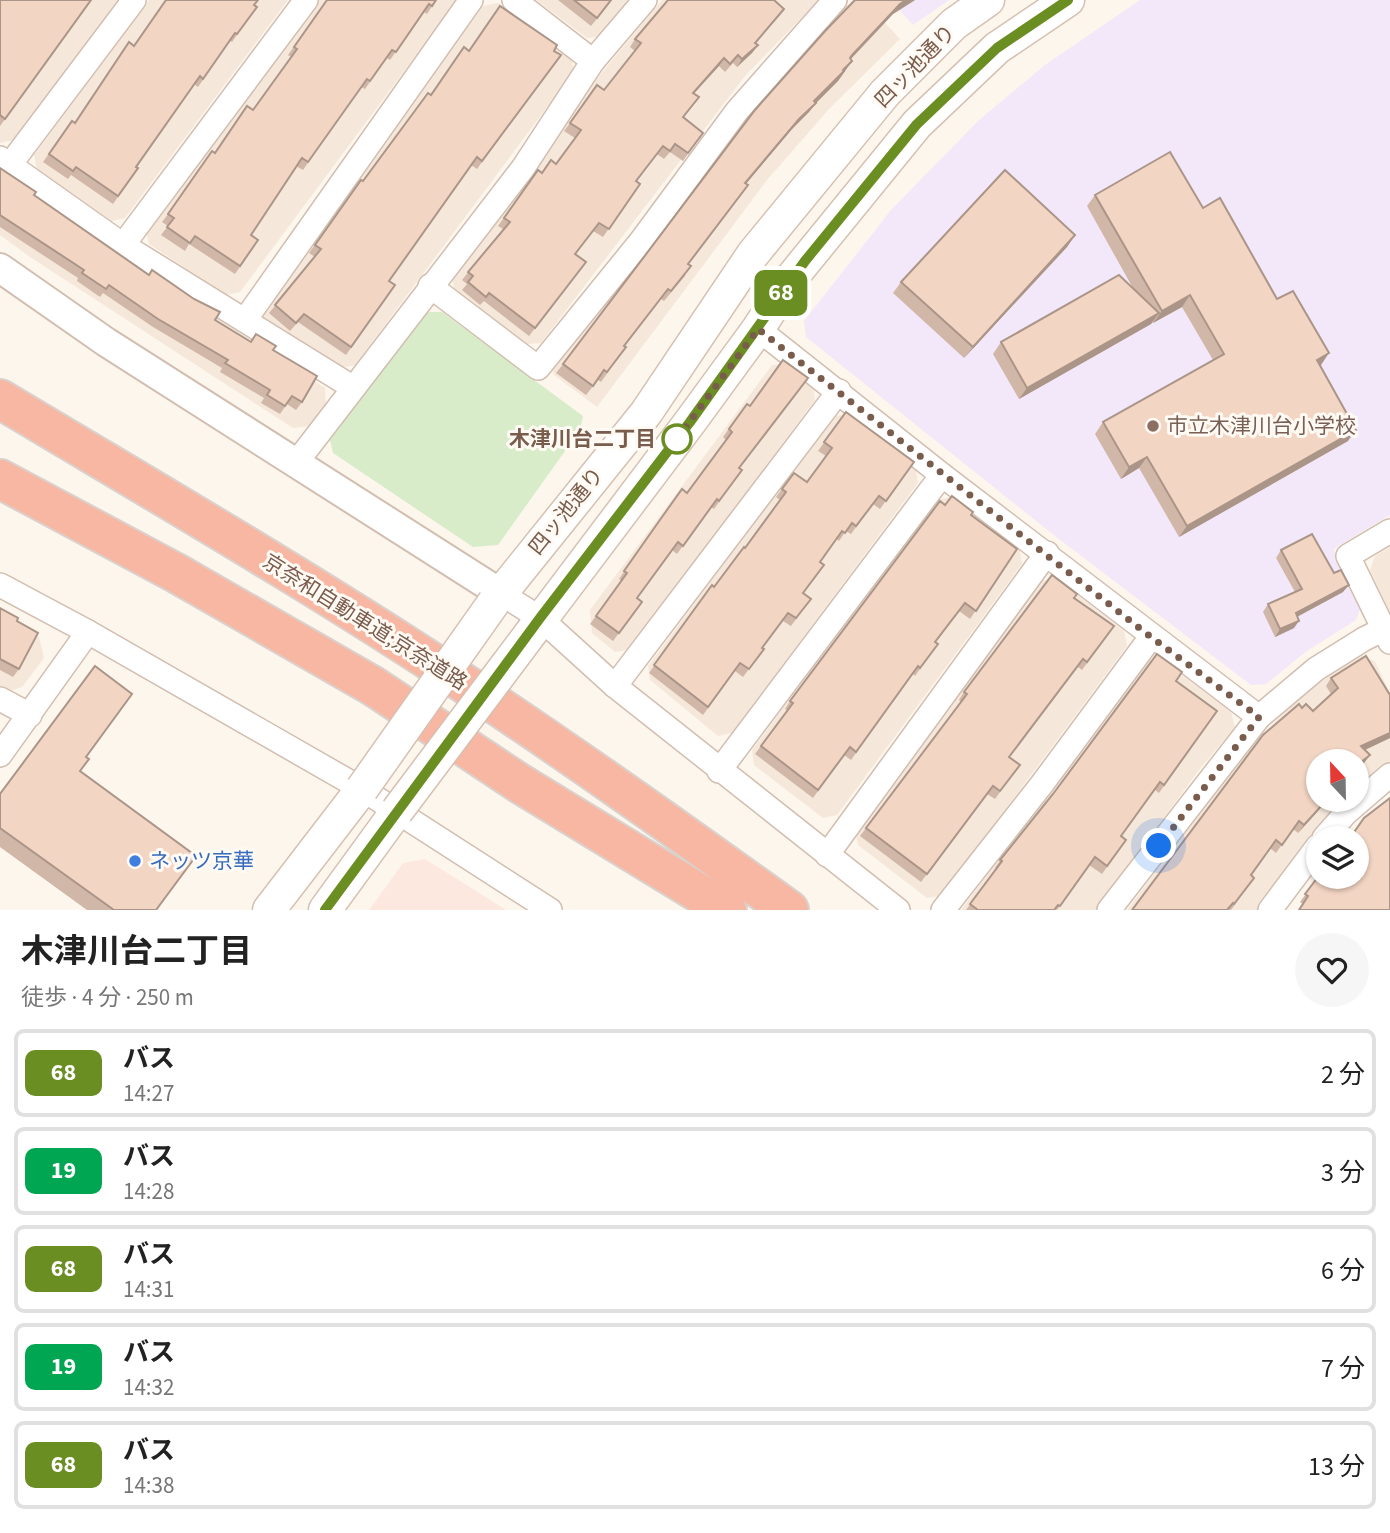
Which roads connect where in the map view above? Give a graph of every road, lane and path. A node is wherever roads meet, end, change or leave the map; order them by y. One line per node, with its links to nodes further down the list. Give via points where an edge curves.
1 (134, 0): 10 (street)
2 (306, 0): 11 (street)
3 (471, 0): 14 (street)
4 (513, 0): 9 (street)
5 (645, 0): 9 (street)
6 (835, 0): 13 (street, via 737,111 641,241 538,368)
7 (988, 0): 27 (main road, 四ッ池通り, via 954,24 885,93 753,254 646,414)
8 (1068, 0): 15 (main road, 四ッ池通り, via 997,48 917,124 789,281)
9 (593, 61): 13 (street, via 523,168)
10 (5, 162): 11 (street)
11 (123, 245): 14 (street)
12 (0, 268): 21 (street)
13 (430, 286): 17 (street)
14 (244, 320): 17 (street)
15 (758, 329): 18 (street); 28 (main road, 四ッ池通り)
16 (0, 373): 32 (highway)
17 (352, 387): 21 (street)
18 (839, 391): 22 (street); 33 (street)
19 (0, 399): 32 (highway, 京奈和自動車道;京奈道路)
20 (0, 417): 49 (highway, 京奈和自動車道;京奈道路, via 460,699)
21 (296, 463): 27 (street, via 475,579)
22 (942, 475): 25 (street); 38 (street)
23 (0, 479): 48 (highway, via 373,686 519,783)
24 (1390, 531): 30 (street, via 1349,556)
25 (1047, 553): 31 (street); 43 (street)
26 (0, 585): 29 (street)
27 (497, 598): 28 (street); 40 (main road, 四ッ池通り, bridge)
28 (536, 624): 33 (street); 41 (main road, 四ッ池通り, bridge)
29 (88, 632): 35 (street); 40 (street)
30 (1387, 635): 36 (street, via 1364,639 1316,669)
31 (1151, 637): 36 (street); 52 (street)
32 (468, 686): 50 (highway, 京奈和自動車道;京奈道路)
33 (615, 687): 38 (street)
34 (0, 699): 35 (street)
35 (30, 715): 37 (street)
36 (1259, 717): 53 (street)
37 (0, 755)
38 (719, 771): 43 (street)
39 (1390, 775): 42 (street)
40 (362, 789): 41 (street); 45 (main road, 四ッ池通り)
41 (397, 811): 46 (main road, 四ッ池通り); 47 (street)
42 (1335, 826)
43 (827, 855): 51 (street)
44 (1306, 862): 54 (street)
45 (269, 910)
46 (325, 910)
47 (550, 910)
48 (727, 910)
49 (762, 910)
50 (789, 910)
51 (898, 910)
52 (943, 910)
53 (1110, 910)
54 (1270, 910)

